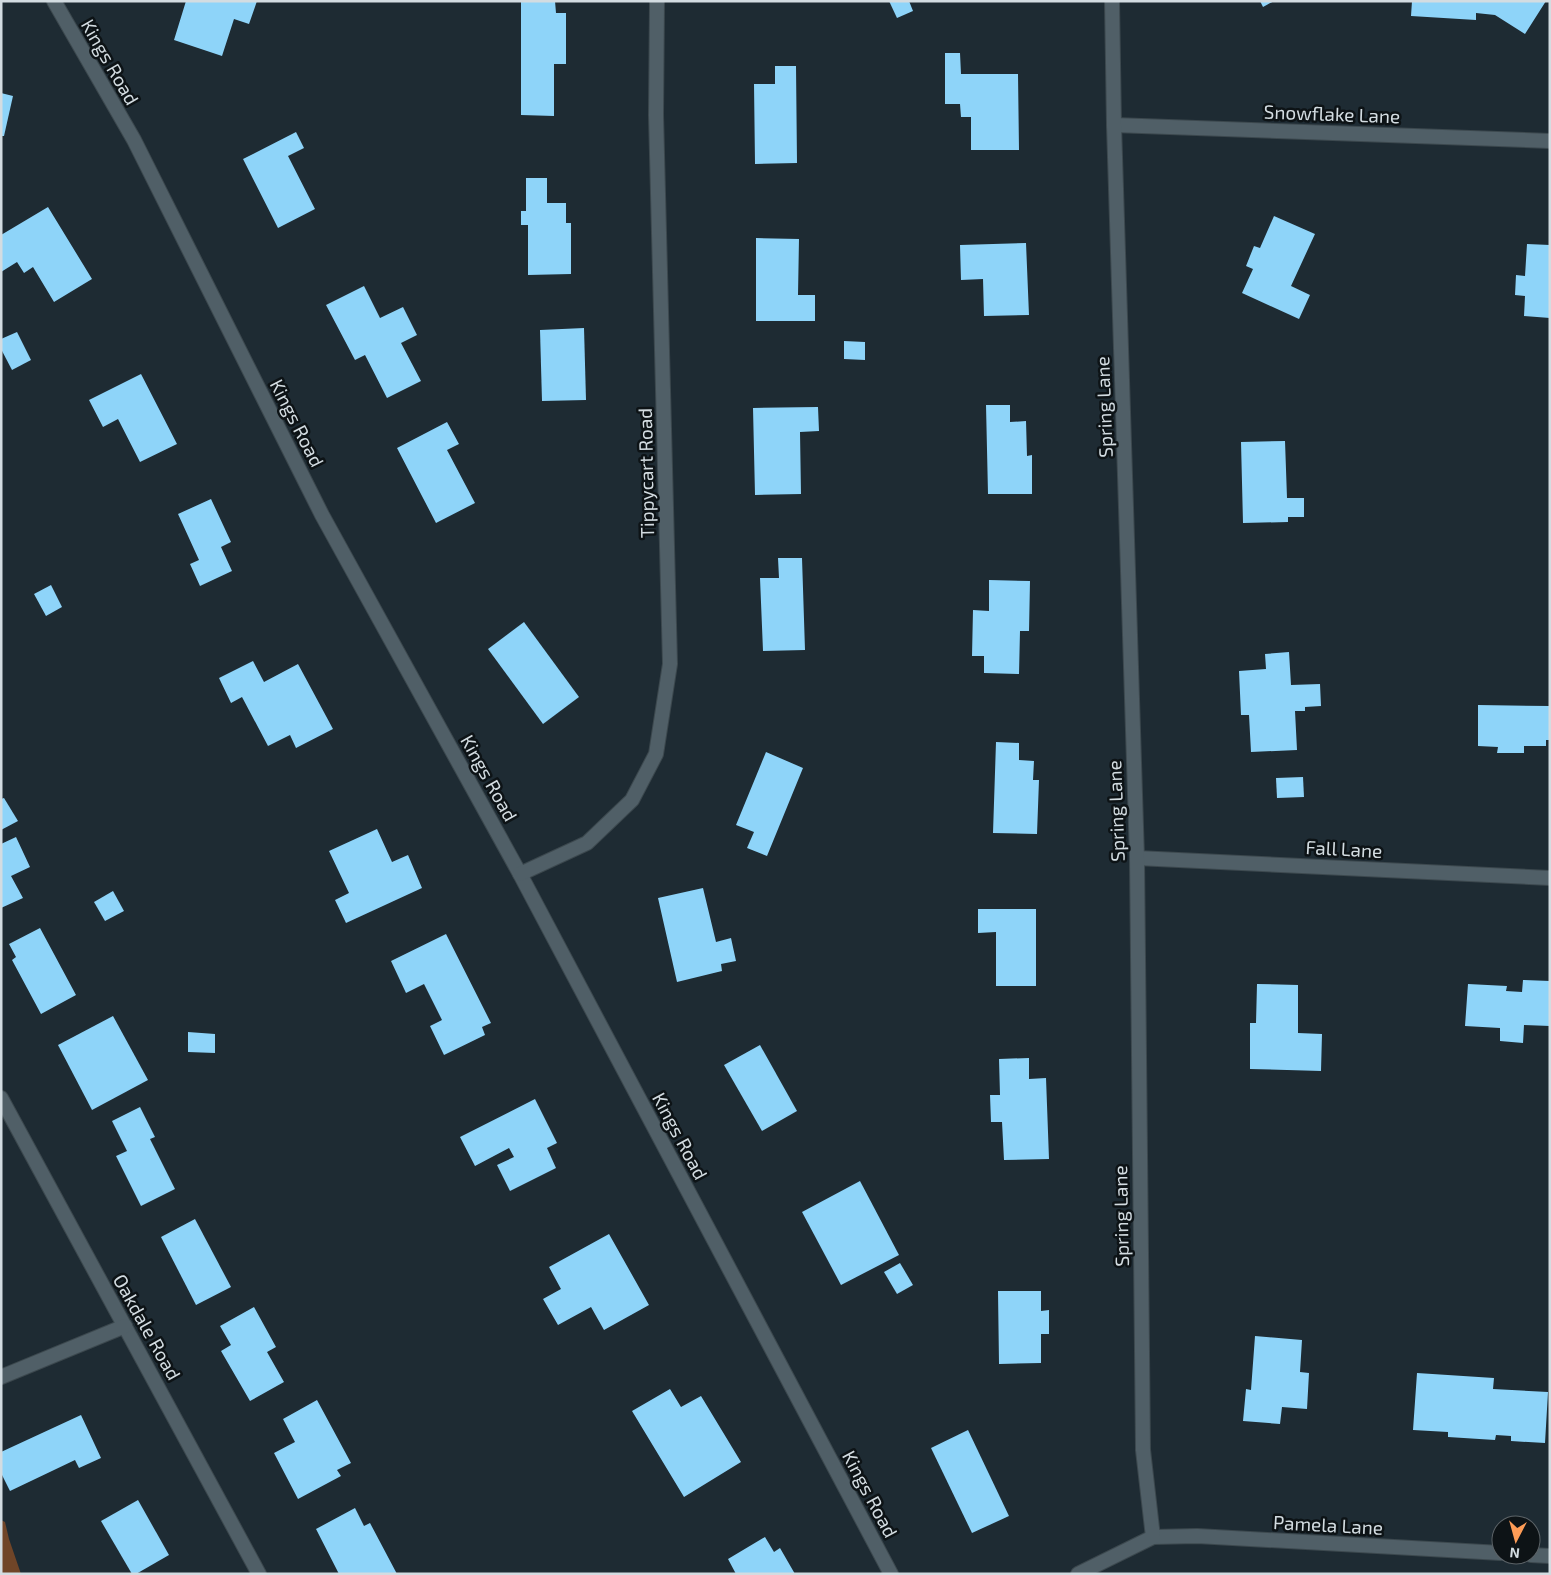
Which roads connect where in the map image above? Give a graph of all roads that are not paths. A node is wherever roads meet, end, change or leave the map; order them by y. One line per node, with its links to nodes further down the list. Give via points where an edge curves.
1 (54, 1): 7 (street, Kings Road, via 134,140 322,515)
2 (657, 1): 7 (street, Tippycart Road, via 656,115 670,664 656,754 632,800 587,843)
3 (1112, 1): 4 (street, Spring Lane)
4 (1114, 125): 5 (street, Snowflake Lane); 6 (street, Spring Lane)
5 (1550, 141)
6 (1137, 858): 8 (street, Fall Lane); 12 (street, Spring Lane, via 1142,1450)
7 (520, 874): 15 (street, Kings Road)
8 (1550, 878)
9 (1, 1098): 10 (street, Oakdale Road)
10 (125, 1326): 11 (street); 14 (street, Oakdale Road)
11 (1, 1377)
12 (1153, 1537): 13 (street, Pamela Lane, via 1197,1536); 16 (street)
13 (1491, 1552)
14 (259, 1574)
15 (891, 1574)
16 (1078, 1574)

